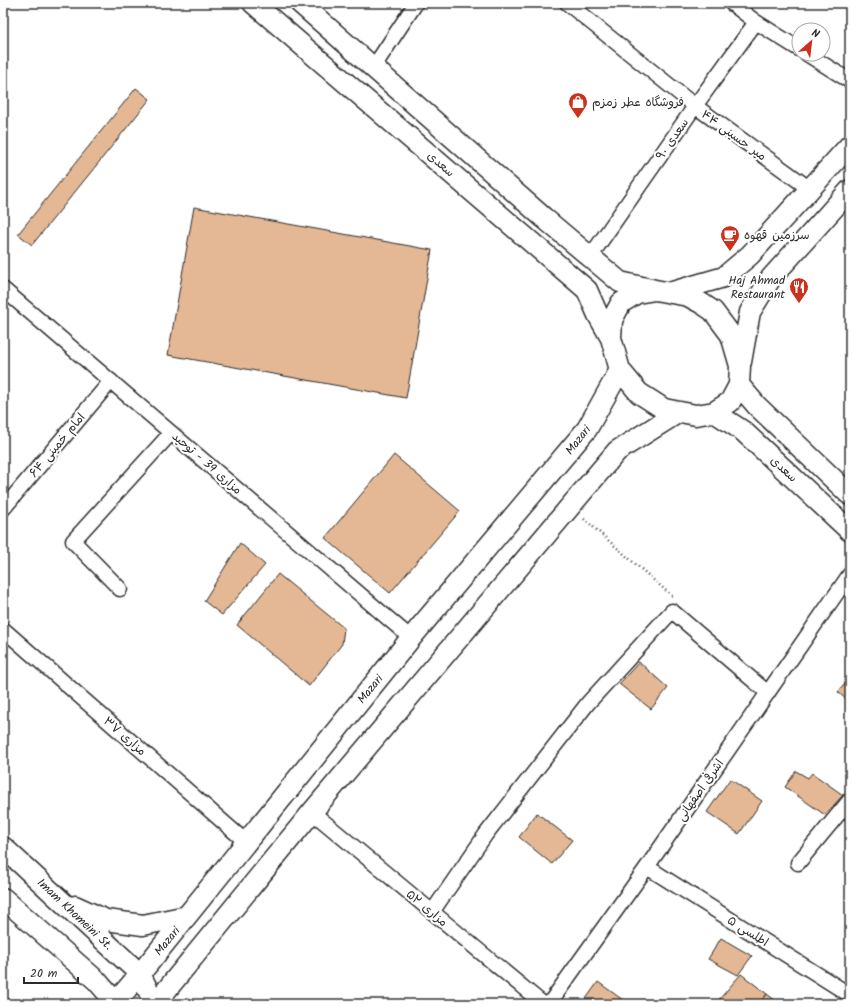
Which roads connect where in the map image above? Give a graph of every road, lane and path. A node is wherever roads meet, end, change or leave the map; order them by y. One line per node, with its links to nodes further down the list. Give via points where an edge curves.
1 (254, 3): 18 (main road, سعدی, via 587,290)
2 (300, 3): 9 (main road)
3 (416, 3): 9 (street)
4 (567, 3): 11 (street, میر حسینی ۴۴)
5 (731, 3): 6 (street)
6 (756, 22): 7 (street); 11 (street, سعدی ۹۰)
7 (791, 44)
8 (820, 62): 10 (street)
9 (373, 68): 15 (main road)
10 (850, 81)
11 (695, 106): 13 (street, میر حسینی ۴۴); 15 (street, سعدی ۹۰)
12 (850, 145): 13 (main road)
13 (810, 189): 17 (main road, via 750,255 724,277)
14 (850, 190): 20 (main road, via 771,278 750,312)
15 (590, 257): 17 (main road, via 620,282)
16 (3, 289): 21 (street, مزاری 39 - توحید)
17 (664, 291): 18 (main road, via 637,292 621,303 612,320); 20 (main road, via 688,296 712,312 730,335)
18 (611, 338): 19 (main road)
19 (620, 370): 22 (main road, via 650,402); 33 (main road, Mazari, via 588,429)
20 (740, 376): 23 (main road, via 730,402); 25 (main road, via 758,406)
21 (111, 381): 24 (street, مزاری 39 - توحید); 27 (street, امام خمینی ۶۴)
22 (679, 412): 23 (main road, via 696,415); 26 (main road, via 617,451)
23 (714, 412): 28 (main road, سعدی, via 743,431)
24 (171, 433): 30 (street, via 73,541); 33 (street, مزاری 39 - توحید)
25 (850, 495)
26 (570, 506): 31 (path, via 673,597); 36 (main road)
27 (3, 509)
28 (850, 531)
29 (850, 574): 34 (street, اشرفی اصفهانی)
30 (120, 589)
31 (672, 611): 34 (street); 43 (street, via 588,703 486,834)
32 (3, 629): 37 (street, مزاری ۳۷)
33 (411, 638): 37 (main road, Mazari)
34 (768, 693): 40 (street, اشرفی اصفهانی)
35 (850, 800): 39 (street)
36 (312, 812): 43 (street, مزاری ۵۲); 48 (main road)
37 (246, 842): 44 (main road, Mazari)
38 (3, 847): 42 (main road, Imam Khomeini St.)
39 (798, 863)
40 (646, 867): 46 (street, اطلسی ۵); 50 (street, اشرفی اصفهانی)
41 (3, 898): 47 (main road, via 97,981)
42 (61, 900): 44 (main road, via 106,920 143,925); 45 (main road, Imam Khomeini St.)
43 (432, 912): 49 (street, مزاری ۵۲)
44 (187, 916): 45 (main road, Mazari)
45 (140, 974): 47 (main road, Mazari); 48 (main road, Imam Khomeini St.)
46 (850, 996)
47 (115, 1003)
48 (155, 1004)
49 (543, 1004)
50 (549, 1004)

